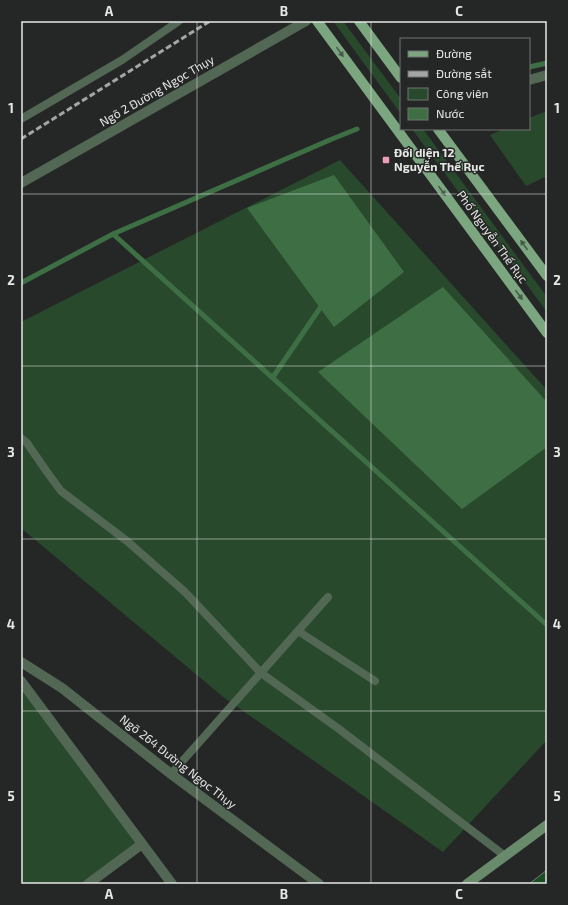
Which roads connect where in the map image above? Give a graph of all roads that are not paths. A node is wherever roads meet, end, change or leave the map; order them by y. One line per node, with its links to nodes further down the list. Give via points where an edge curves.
1 (179, 21): 5 (lane)
2 (306, 21): 11 (street, Ngõ 2 Đường Ngọc Thụy)
3 (317, 21): 13 (main road, Phố Nguyễn Thế Rục, one-way to 13)
4 (359, 21): 7 (main road)
5 (169, 24): 9 (lane, via 122,60)
6 (547, 75): 8 (street)
7 (400, 77)
8 (530, 80)
9 (21, 119)
10 (439, 130): 12 (main road, Phố Nguyễn Thế Rục, one-way to 10)
11 (21, 183)
12 (547, 276)
13 (547, 333)
14 (21, 438): 18 (lane, via 28,443 61,491 127,541 185,592)
15 (328, 597): 16 (lane)
16 (298, 631): 18 (lane); 20 (lane)
17 (21, 662): 21 (street, Ngõ 264 Đường Ngọc Thụy, via 62,688)
18 (261, 673): 21 (lane); 24 (lane)
19 (21, 681): 23 (street)
20 (375, 681)
21 (171, 774): 27 (street, Ngõ 264 Đường Ngọc Thụy)
22 (547, 825): 24 (street)
23 (142, 844): 25 (street); 26 (street)
24 (505, 856): 28 (street)
25 (88, 884)
26 (172, 884)
27 (319, 884)
28 (467, 884)

